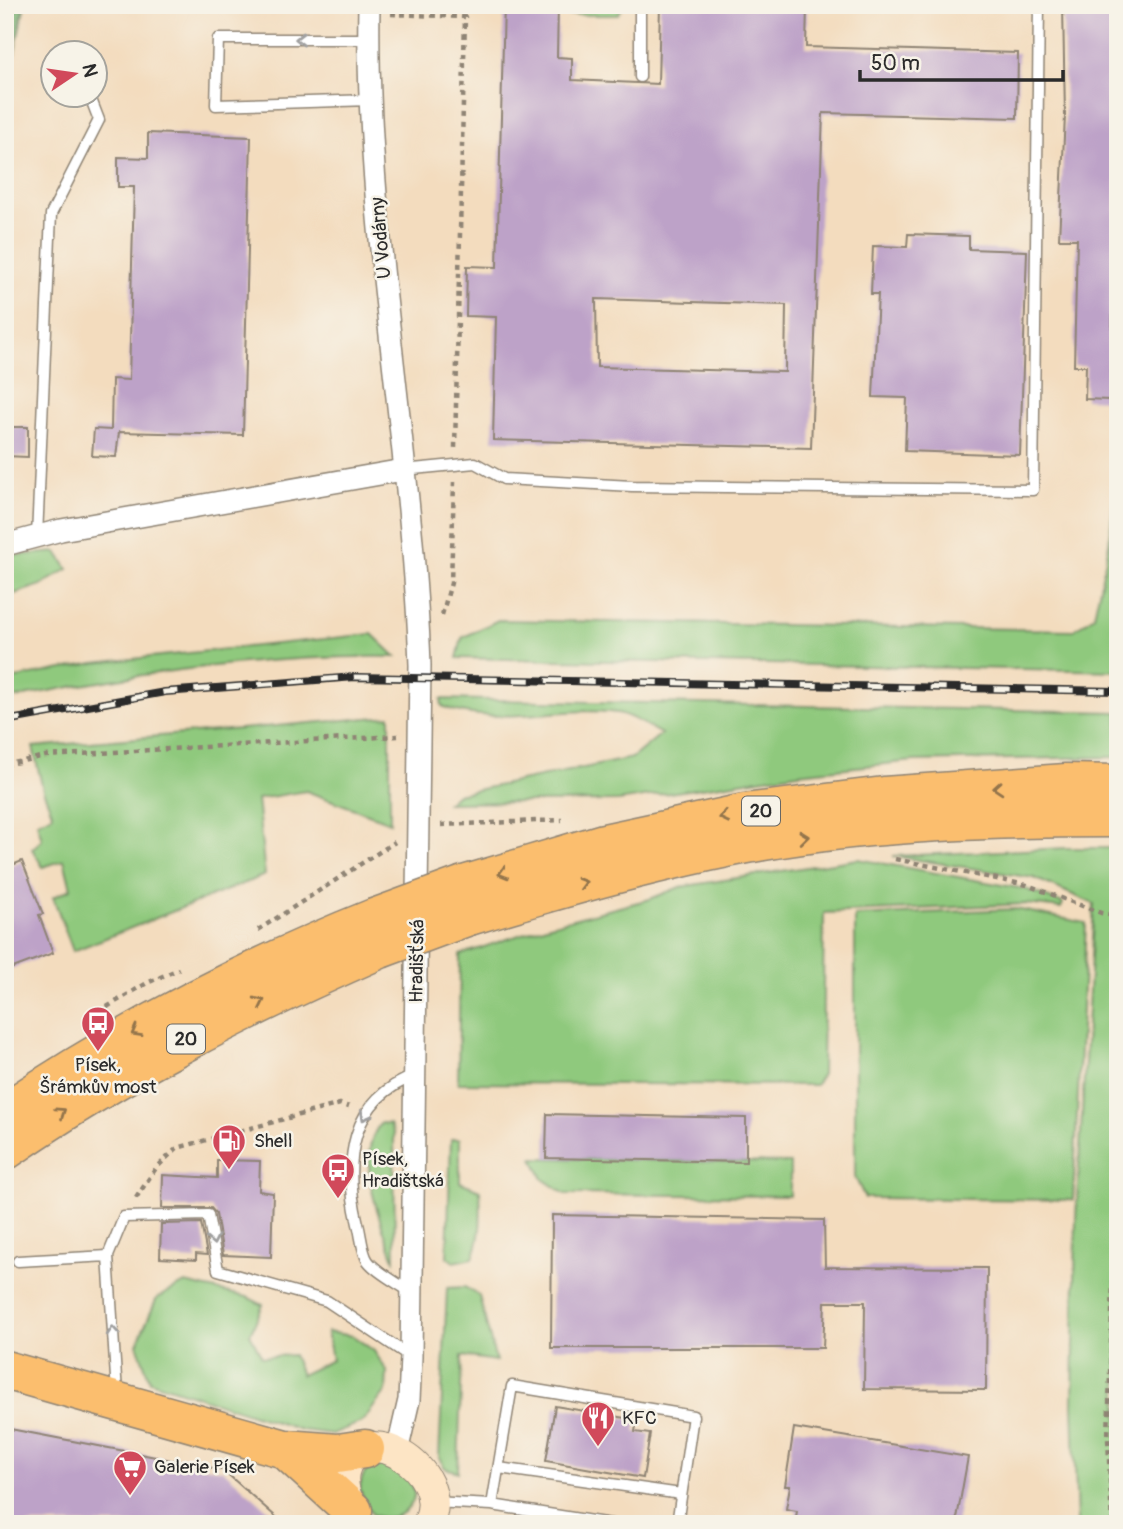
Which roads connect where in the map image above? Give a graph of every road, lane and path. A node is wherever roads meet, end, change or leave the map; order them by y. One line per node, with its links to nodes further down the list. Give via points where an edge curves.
1 (640, 5): 5 (lane)
2 (1039, 5): 8 (lane, via 1032,490 619,486 503,480 475,463)
3 (369, 9): 4 (street, U Vodárny); 8 (path, via 465,17)
4 (368, 39): 6 (street, U Vodárny); 6 (lane, one-way to 6, via 218,39 216,104)
5 (640, 77)
6 (371, 100): 9 (street, U Vodárny)
7 (94, 108): 10 (lane, via 99,120 51,214)
8 (455, 463): 9 (lane); 12 (path, via 451,583 439,628)
9 (403, 470): 10 (street); 12 (street, Hradišťská)
10 (37, 537): 11 (street)
11 (5, 545)
12 (420, 665): 13 (street, Hradišťská)
13 (420, 735): 14 (path, via 44,756); 19 (street, Hradišťská)
14 (5, 765)
15 (1118, 784): 16 (highway, 20)
16 (1068, 801): 17 (highway, 20); 22 (highway, 20, bridge, via 884,796 744,813 604,843)
17 (1118, 818)
18 (565, 820): 19 (path)
19 (419, 826): 23 (path); 24 (street, Hradišťská)
20 (883, 857): 21 (path, via 1027,885)
21 (1118, 916)
22 (377, 933): 26 (highway, 20, one-way to 26, via 288,952 98,1053); 28 (highway, 20, one-way to 22, via 68,1107)
23 (249, 938)
24 (417, 1075): 25 (lane, via 390,1087); 32 (street, Hradišťská)
25 (366, 1111): 29 (path, via 340,1104 177,1148 156,1168); 32 (lane, one-way to 32, via 353,1148 353,1202 368,1261)
26 (5, 1112)
27 (1118, 1124): 45 (path, via 1108,1438)
28 (5, 1151)
29 (124, 1217): 30 (lane); 33 (lane, one-way to 33, via 208,1215 218,1270 327,1301)
30 (108, 1255): 31 (lane); 35 (lane, one-way to 30)
31 (18, 1261)
32 (412, 1293): 33 (street, Hradišťská)
33 (411, 1357): 37 (street, Hradišťská, via 407,1415)
34 (5, 1370): 35 (highway)
35 (118, 1399): 36 (highway)
36 (285, 1449): 37 (highway, via 311,1453); 42 (highway)
37 (381, 1450): 41 (street, via 422,1473); 42 (street, Hradišťská, via 349,1460 344,1475 345,1491)
38 (499, 1468): 39 (lane); 39 (lane, via 512,1386 694,1416); 40 (lane)
39 (681, 1494): 44 (lane)
40 (492, 1505): 41 (lane); 43 (lane)
41 (431, 1513)
42 (359, 1517)
43 (611, 1524)
44 (677, 1524)
45 (1112, 1524)

